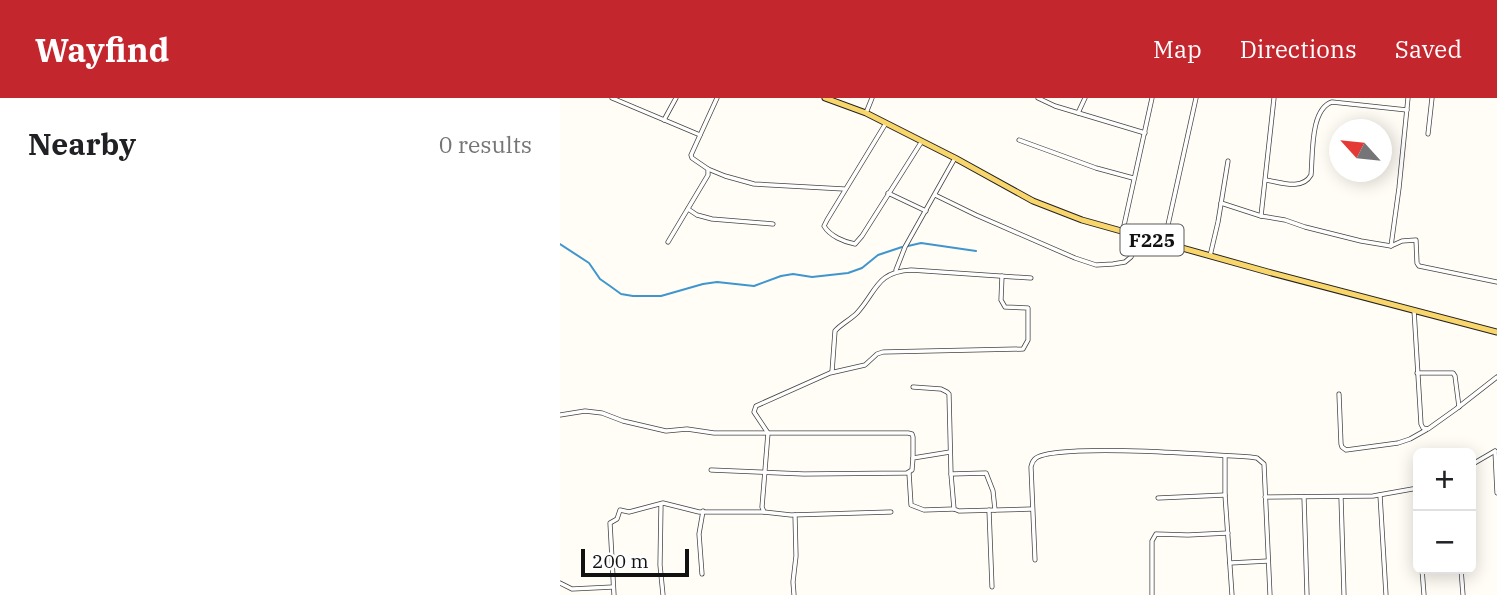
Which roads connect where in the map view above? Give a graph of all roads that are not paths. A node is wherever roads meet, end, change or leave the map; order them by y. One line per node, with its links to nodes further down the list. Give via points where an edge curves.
1 (612, 98): 16 (street)
2 (676, 98): 16 (street)
3 (717, 98): 20 (street)
4 (825, 98): 14 (main road, F225)
5 (872, 98): 14 (street)
6 (1038, 98): 15 (street)
7 (1085, 98): 15 (street)
8 (1152, 98): 18 (street)
9 (1196, 98): 39 (street)
10 (1274, 98): 27 (street)
11 (1408, 98): 13 (street)
12 (1432, 98): 19 (street)
13 (1407, 110): 27 (street, via 1327,103 1317,116 1309,180 1301,184); 40 (street)
14 (866, 113): 17 (main road, F225)
15 (1078, 113): 18 (street)
16 (664, 120): 20 (street)
17 (886, 122): 22 (main road, F225); 28 (street)
18 (1145, 133): 26 (street)
19 (1429, 134)
20 (700, 135): 25 (street, via 691,155)
21 (1019, 140): 26 (street)
22 (922, 141): 23 (main road, F225); 29 (street)
23 (955, 158): 30 (street); 36 (main road, F225, via 1033,201)
24 (1228, 161): 31 (street)
25 (708, 169): 28 (street, via 754,184); 32 (street)
26 (1133, 178): 36 (street)
27 (1266, 180): 34 (street)
28 (844, 189): 29 (street, via 824,226 855,244)
29 (888, 193): 33 (street)
30 (935, 195): 33 (street); 37 (street, via 1096,265 1125,261)
31 (1221, 203): 34 (street); 41 (street)
32 (688, 209): 35 (street, via 712,219); 38 (street)
33 (926, 211): 42 (street)
34 (1261, 216): 40 (street)
35 (773, 224)
36 (1122, 232): 37 (main road, F225)
37 (1140, 237): 39 (main road, F225)
38 (668, 242)
39 (1164, 243): 41 (main road, F225)
40 (1391, 246): 45 (street, via 1416,240 1419,266)
41 (1210, 256): 46 (main road, F225)
42 (896, 271): 43 (street); 48 (street, via 835,331)
43 (1002, 276): 44 (street); 48 (street, via 1005,307 1028,308 1028,341 1023,348 883,352 865,365)
44 (1031, 278)
45 (1497, 282)
46 (1414, 310): 47 (main road, F225); 49 (street)
47 (1496, 330)
48 (832, 372): 56 (street, via 756,406 754,412)
49 (1417, 373): 53 (street, via 1453,373); 55 (street, via 1421,424)
50 (1497, 377): 53 (street)
51 (913, 387): 58 (street, via 949,394)
52 (1339, 394): 55 (street, via 1341,443 1346,450 1398,443)
53 (1459, 407): 55 (street)
54 (560, 415): 56 (street, via 603,412 666,431)
55 (1428, 429)
56 (768, 433): 60 (street, via 910,433); 64 (street)
57 (1496, 451): 61 (street); 62 (street)
58 (950, 452): 60 (street); 66 (street)
59 (1225, 456): 69 (street); 71 (street, via 1262,461); 77 (street, via 1096,451 1036,458 1031,467)
60 (913, 458): 65 (street)
61 (1476, 462)
62 (1496, 468): 68 (street)
63 (711, 470): 64 (street)
64 (765, 473): 65 (street); 81 (street)
65 (909, 473): 76 (street, via 911,505 924,510)
66 (951, 474): 76 (street); 79 (street, via 986,473)
67 (1413, 489): 70 (street)
68 (1497, 494)
69 (1225, 495): 74 (street); 84 (street)
70 (1380, 495): 73 (street); 102 (street)
71 (1265, 497): 72 (street); 86 (street)
72 (1304, 497): 73 (street); 100 (street)
73 (1341, 497): 101 (street)
74 (1158, 498)
75 (661, 504): 80 (street); 92 (street, via 620,510 610,523); 95 (street)
76 (954, 509): 78 (street)
77 (1032, 509): 79 (street); 85 (street)
78 (989, 510): 79 (street); 93 (street)
79 (995, 510)
80 (703, 512): 81 (street); 88 (street, via 699,534)
81 (764, 512): 83 (street)
82 (891, 512): 83 (street)
83 (795, 514): 96 (street)
84 (1228, 533): 87 (street); 97 (street, via 1156,534 1152,541)
85 (1035, 560)
86 (1268, 561): 87 (street); 99 (street)
87 (1230, 563): 98 (street)
88 (702, 574)
89 (1422, 574): 103 (street)
90 (1461, 574): 104 (street)
91 (560, 583): 92 (street, via 572,589)
92 (613, 587): 94 (street)
93 (992, 587)
94 (614, 595)
95 (663, 595)
96 (794, 595)
97 (1152, 595)
98 (1232, 595)
99 (1270, 595)
100 (1307, 595)
101 (1344, 595)
102 (1386, 595)
103 (1423, 595)
104 (1462, 595)

